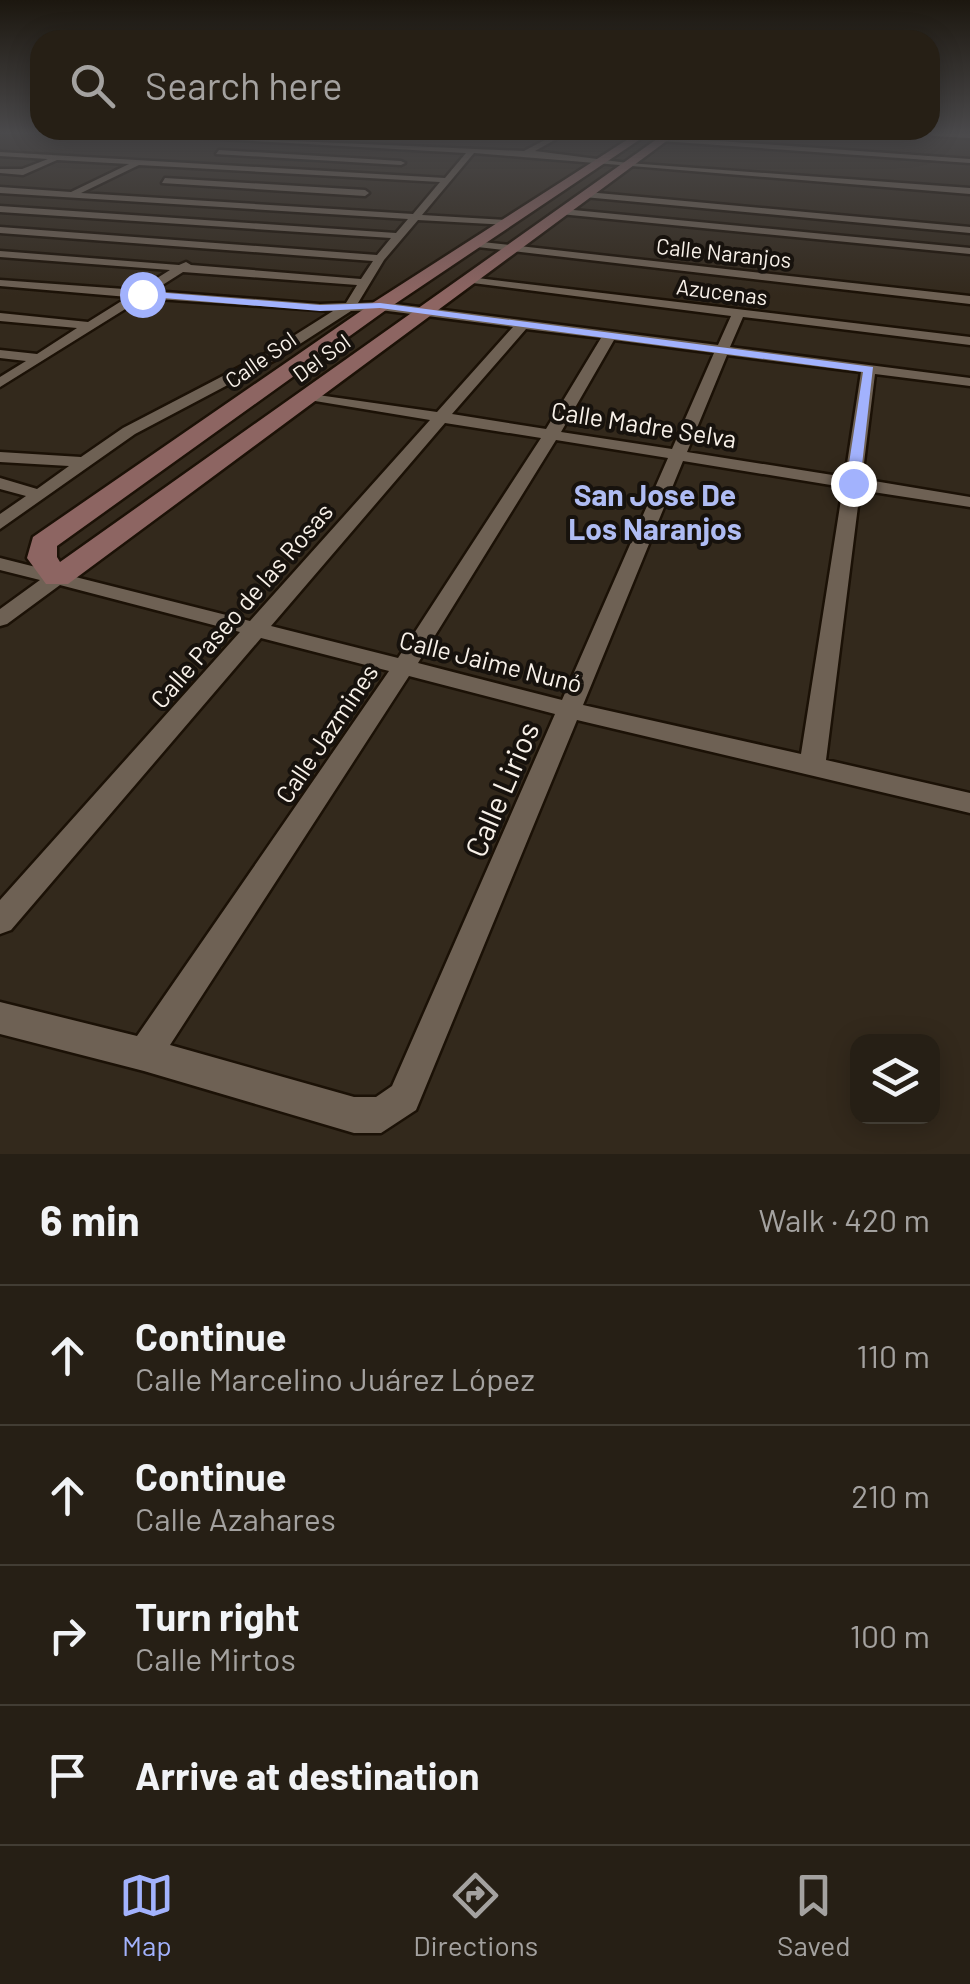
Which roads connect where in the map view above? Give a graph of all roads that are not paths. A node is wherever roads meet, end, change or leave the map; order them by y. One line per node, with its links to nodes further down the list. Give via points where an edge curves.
1 (84, 188): 12 (street)
2 (279, 188): 11 (street)
3 (371, 188): 11 (street)
4 (437, 188): 20 (street)
5 (560, 188): 21 (street, Calle Sol)
6 (596, 188): 13 (street, Del Sol)
7 (877, 188): 14 (street)
8 (928, 188): 10 (street)
9 (0, 190): 12 (street)
10 (970, 191)
11 (365, 193): 18 (street)
12 (69, 195): 15 (street); 17 (street)
13 (586, 195): 19 (street, Del Sol); 24 (street)
14 (876, 204)
15 (270, 207): 18 (street); 22 (street)
16 (0, 210): 17 (street)
17 (37, 212): 22 (street); 23 (street)
18 (343, 212): 20 (street)
19 (563, 212): 28 (street, Del Sol); 29 (street)
20 (414, 216): 21 (street); 25 (street)
21 (506, 223): 26 (street, Calle Sol)
22 (243, 225): 25 (street); 27 (street)
23 (0, 230): 27 (street)
24 (970, 230)
25 (400, 236): 31 (street)
26 (473, 244): 28 (street, Calle Naranjos); 39 (street, Calle Sol)
27 (214, 245): 31 (street); 32 (street)
28 (512, 248): 33 (street, Del Sol); 37 (street, Calle Naranjos)
29 (970, 251)
30 (0, 254): 32 (street)
31 (380, 258): 34 (street)
32 (181, 268): 34 (street); 36 (street)
33 (469, 280): 40 (street, Del Sol); 41 (street, Azucenas)
34 (362, 282): 38 (street)
35 (0, 283): 36 (street)
36 (142, 294): 38 (street); 44 (street)
37 (970, 300)
38 (350, 306): 39 (street); 58 (street)
39 (380, 306): 40 (street); 65 (street, Calle Sol, via 44,543 42,558)
40 (426, 312): 43 (street); 53 (street, Del Sol)
41 (738, 313): 46 (street, Azucenas); 47 (street, Calle Lirios)
42 (0, 317): 44 (street)
43 (523, 324): 45 (street); 54 (street, Calle Paseo de las Rosas)
44 (92, 326): 49 (street)
45 (610, 335): 47 (street); 55 (street, Calle Jazmines)
46 (970, 341)
47 (722, 350): 50 (street); 56 (street, Calle Lirios)
48 (0, 354): 49 (street)
49 (40, 358): 52 (street)
50 (869, 369): 51 (street); 60 (street)
51 (970, 382)
52 (0, 383)
53 (309, 396): 54 (street, Calle Madre Selva); 65 (street, Del Sol)
54 (442, 417): 55 (street, Calle Madre Selva); 67 (street, Calle Paseo de las Rosas)
55 (553, 435): 56 (street, Calle Madre Selva); 68 (street, Calle Jazmines)
56 (678, 455): 60 (street, Calle Madre Selva); 69 (street, Calle Lirios)
57 (0, 457): 58 (street)
58 (80, 462): 61 (street)
59 (0, 483): 61 (street)
60 (853, 483): 62 (street, Calle Madre Selva); 70 (street)
61 (36, 494): 63 (street)
62 (970, 502)
63 (0, 524)
64 (0, 564): 65 (street, Calle Jaime Nunó)
65 (57, 578): 66 (street, Del Sol); 67 (street, Calle Jaime Nunó)
66 (0, 619)
67 (256, 630): 68 (street, Calle Jaime Nunó); 72 (street, Calle Paseo de las Rosas)
68 (403, 667): 69 (street, Calle Jaime Nunó); 74 (street, Calle Jazmines)
69 (570, 710): 70 (street, Calle Jaime Nunó); 74 (street, Calle Lirios, via 404,1098 381,1115 354,1115)
70 (812, 767): 71 (street, Calle Jaime Nunó)
71 (970, 804)
72 (0, 921)
73 (0, 1018): 74 (street)
74 (144, 1054)

